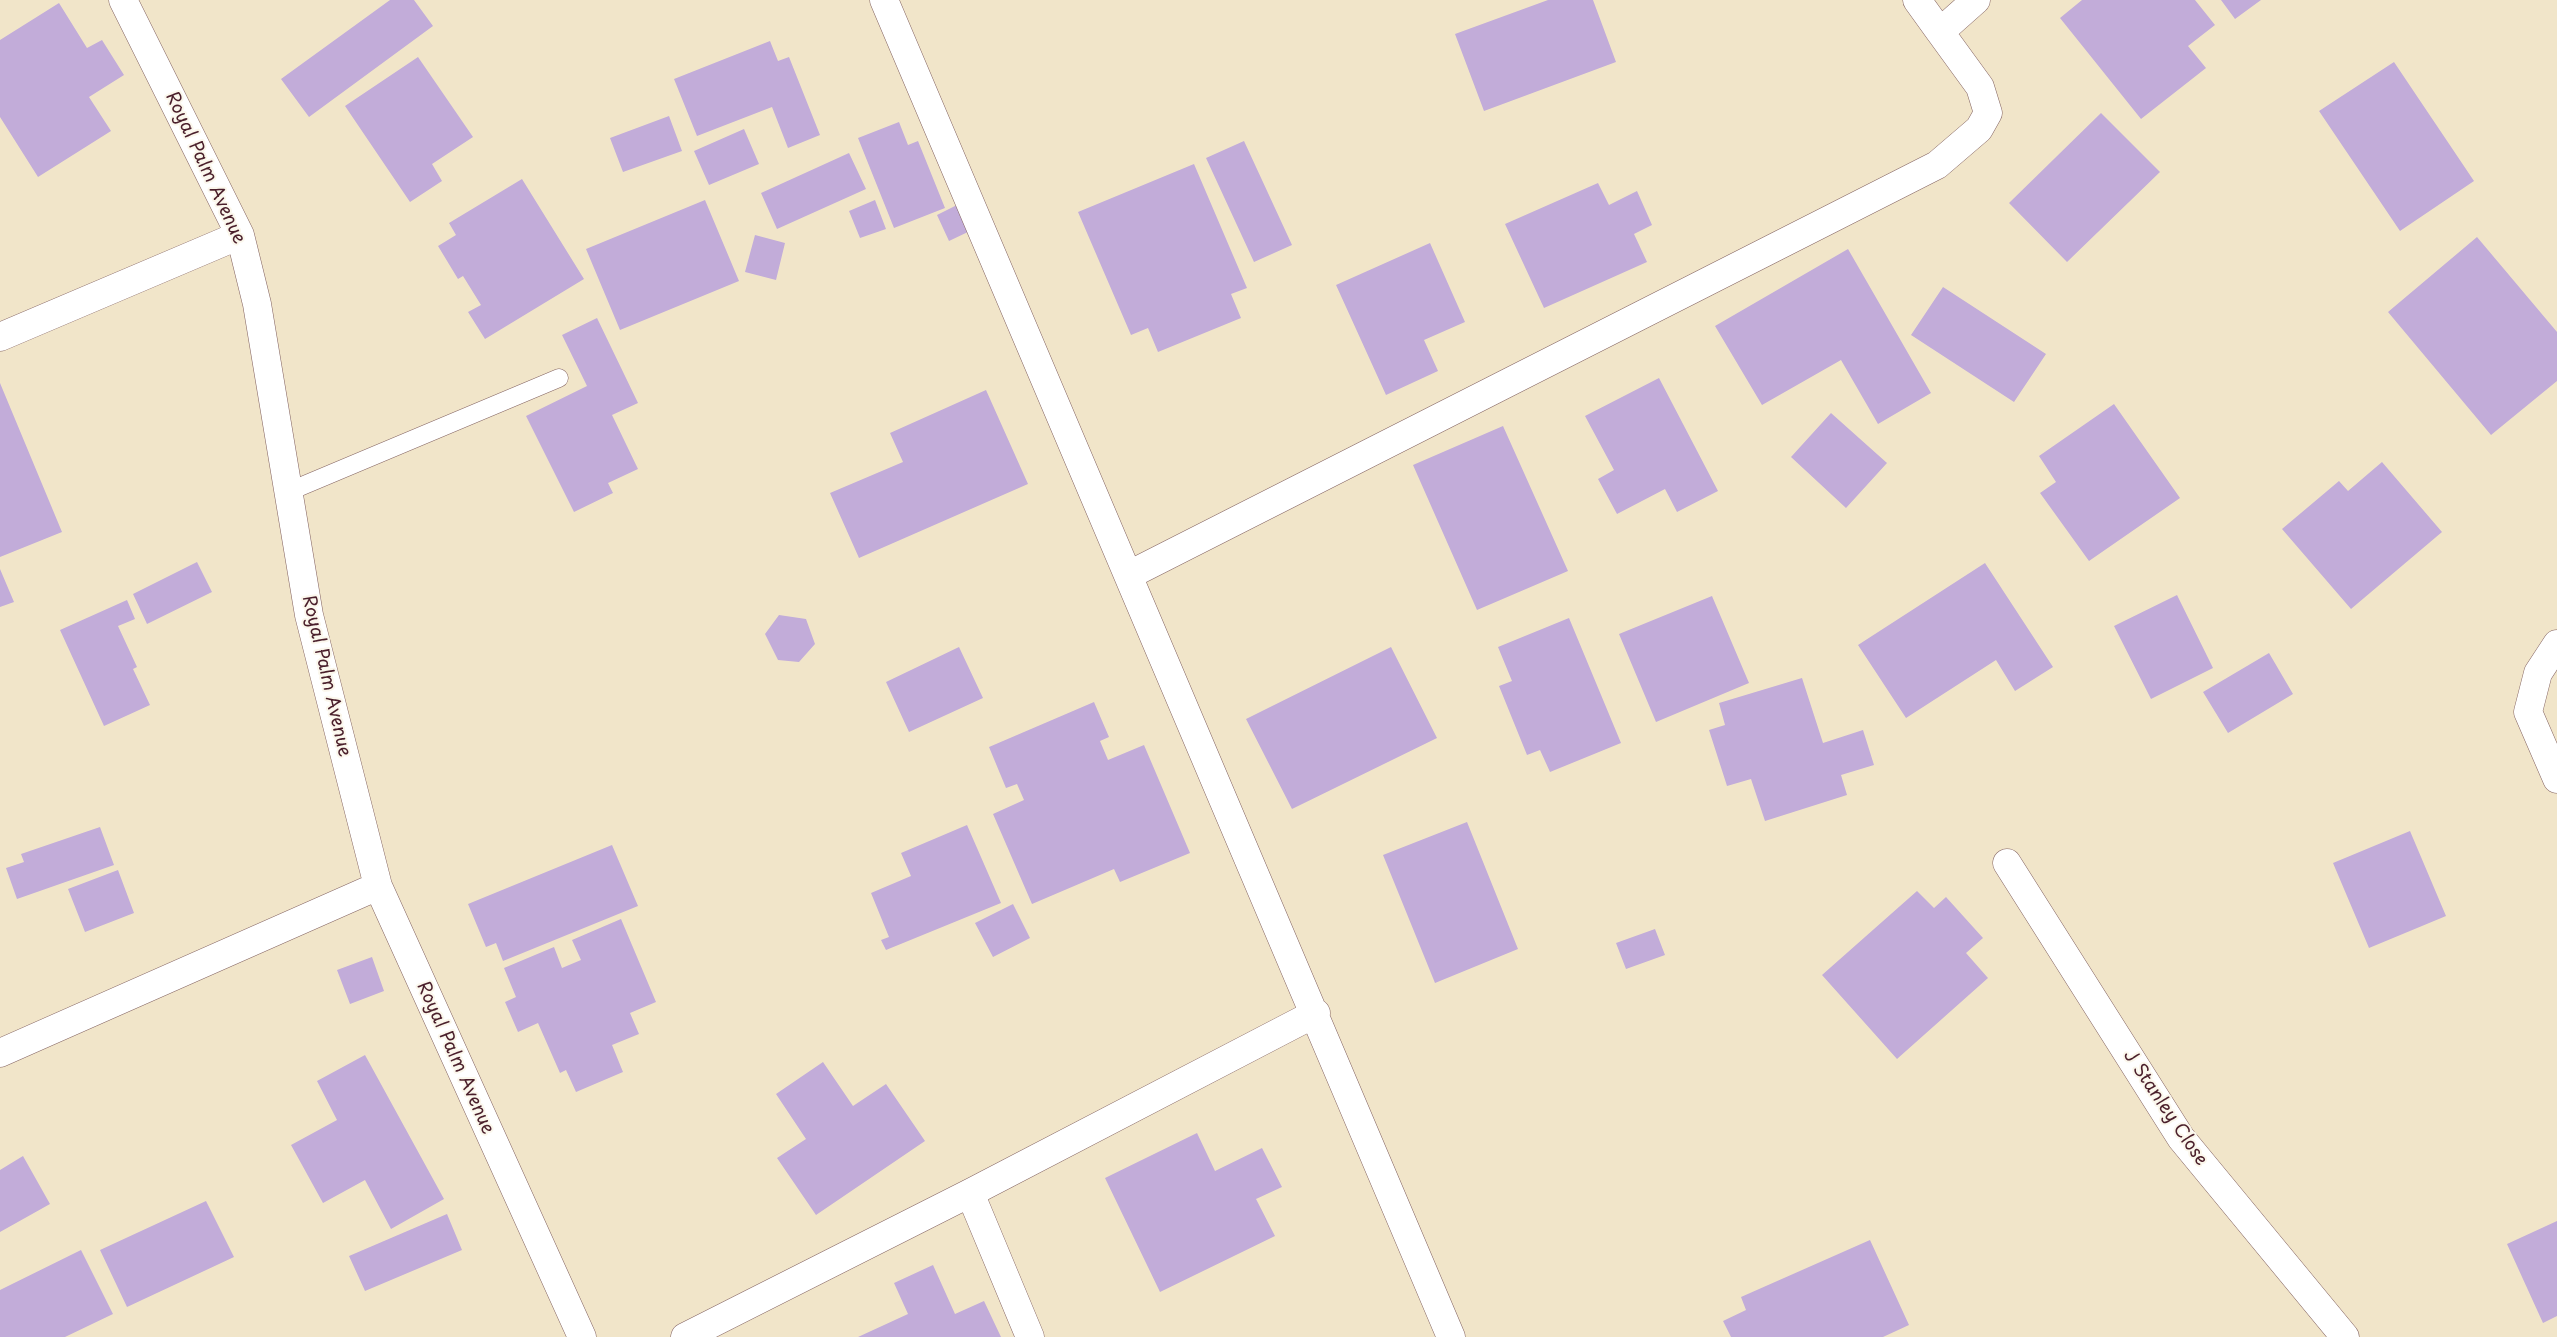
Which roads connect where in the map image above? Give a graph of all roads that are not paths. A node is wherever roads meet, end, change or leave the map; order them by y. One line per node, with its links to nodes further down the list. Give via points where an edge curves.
1 (123, 0): 6 (street, Royal Palm Avenue)
2 (884, 0): 10 (street)
3 (1917, 0): 5 (street)
4 (1976, 0): 5 (street)
5 (1940, 32): 10 (street, via 1980,86 1988,113 1979,130 1937,165)
6 (240, 235): 7 (street); 9 (street, Royal Palm Avenue, via 257,304)
7 (0, 337)
8 (559, 378): 9 (lane)
9 (290, 491): 14 (street, Royal Palm Avenue, via 309,615)
10 (1129, 575): 15 (street)
11 (2557, 644): 12 (street, via 2538,672 2528,712)
12 (2557, 779)
13 (2007, 863): 22 (street, J Stanley Close, via 2181,1138)
14 (378, 886): 16 (street); 18 (street, Royal Palm Avenue)
15 (1316, 1013): 17 (street); 21 (street)
16 (0, 1053)
17 (970, 1193): 19 (street); 20 (street)
18 (582, 1337)
19 (685, 1337)
20 (1030, 1337)
21 (1451, 1337)
22 (2345, 1337)

